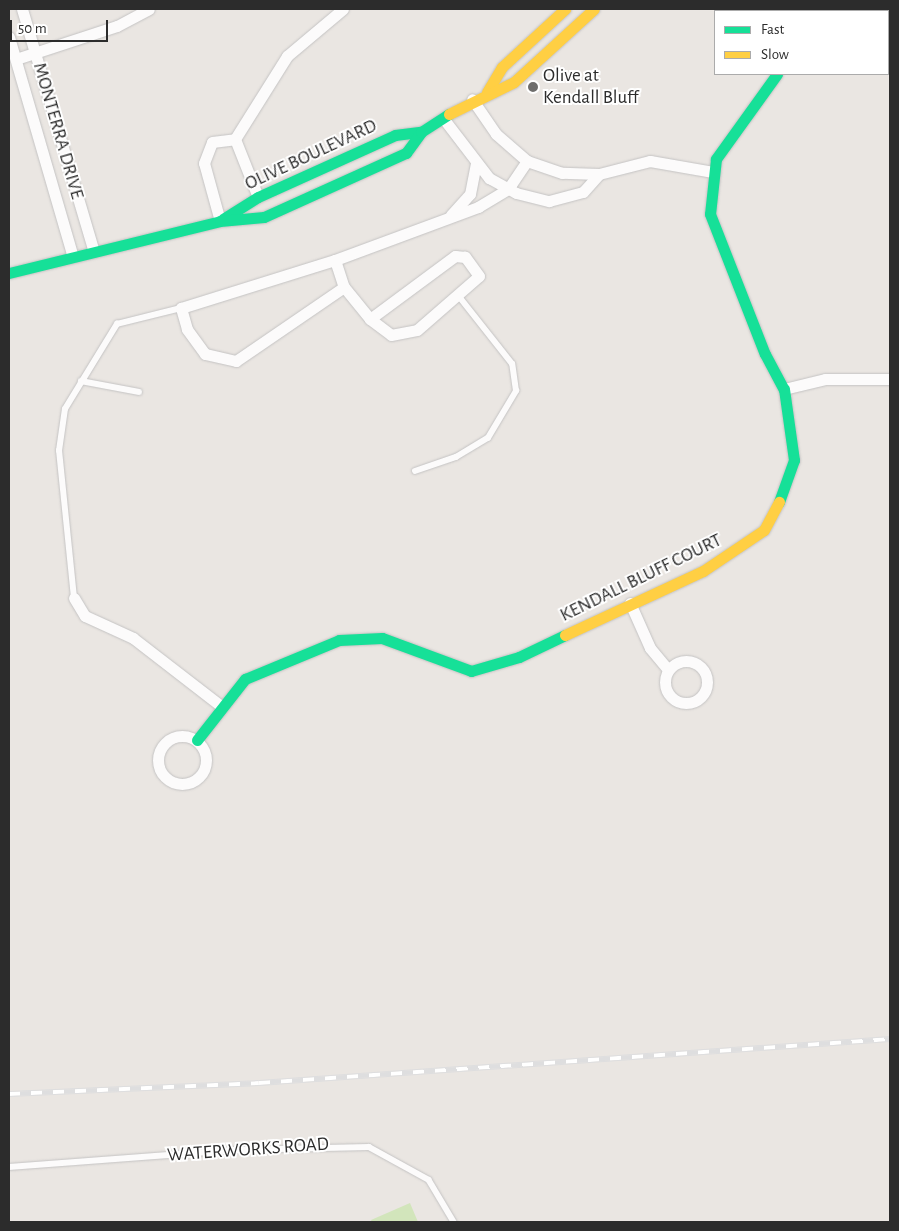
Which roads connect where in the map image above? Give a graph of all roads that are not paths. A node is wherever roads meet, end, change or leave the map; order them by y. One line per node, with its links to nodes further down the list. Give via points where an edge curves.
1 (22, 9): 7 (street, MONTERRA DRIVE)
2 (149, 9): 7 (street, via 129,21)
3 (343, 9): 14 (street, via 287,56)
4 (565, 9): 10 (street, via 502,67)
5 (594, 9): 10 (street, OLIVE BOULEVARD, via 514,82)
6 (9, 37): 8 (street, MONTERRA DRIVE)
7 (35, 53): 8 (street); 23 (street, MONTERRA DRIVE)
8 (16, 59): 24 (street, MONTERRA DRIVE)
9 (776, 75): 17 (street, KENDALL BLUFF COURT, via 727,142)
10 (488, 92): 11 (street, OLIVE BOULEVARD)
11 (472, 99): 12 (street, OLIVE BOULEVARD); 15 (street, via 496,134)
12 (443, 118): 13 (street, OLIVE BOULEVARD); 16 (street)
13 (421, 132): 20 (street, OLIVE BOULEVARD, via 395,135); 22 (street, OLIVE BOULEVARD, via 406,153 332,190 264,217)
14 (235, 139): 20 (street); 22 (street, via 219,138 205,153)
15 (527, 161): 18 (street, via 562,173); 19 (street)
16 (476, 163): 19 (street, via 489,178); 21 (street, via 470,194)
17 (713, 172): 18 (street, via 650,160); 33 (street, KENDALL BLUFF COURT, via 710,214 766,354)
18 (599, 174): 19 (street, via 583,192 549,202)
19 (508, 189): 21 (street, via 478,208)
20 (258, 197): 22 (street, OLIVE BOULEVARD)
21 (449, 217): 25 (street)
22 (220, 221): 23 (street, OLIVE BOULEVARD)
23 (94, 252): 24 (street, OLIVE BOULEVARD)
24 (73, 257): 26 (street, OLIVE BOULEVARD)
25 (335, 260): 27 (street); 29 (street)
26 (9, 273)
27 (344, 287): 29 (street, via 236,361 205,354 187,329); 30 (street)
28 (459, 297): 30 (street, via 417,330 403,336 391,335); 30 (street, via 479,276 460,255); 35 (lane, via 512,364 516,391 488,438 456,456)
29 (181, 308): 32 (lane, via 117,324)
30 (370, 319)
31 (890, 379): 33 (street, via 825,379)
32 (81, 381): 34 (lane); 36 (lane, via 60,426)
33 (784, 389): 37 (street, KENDALL BLUFF COURT, via 794,460 786,489 764,530 703,571)
34 (139, 392)
35 (415, 471)
36 (74, 598): 39 (street, via 85,616 133,638)
37 (630, 603): 38 (street, via 650,648); 39 (street, KENDALL BLUFF COURT, via 519,656 471,671 382,638 339,640 245,679)
38 (667, 668)
39 (221, 706): 40 (street, KENDALL BLUFF COURT)
40 (197, 740): 40 (street, via 178,736 160,749 160,770 171,782 183,784 201,774 206,755)
41 (9, 1167): 42 (lane, WATERWORKS ROAD, via 234,1150 369,1147 429,1180)
42 (454, 1222)

